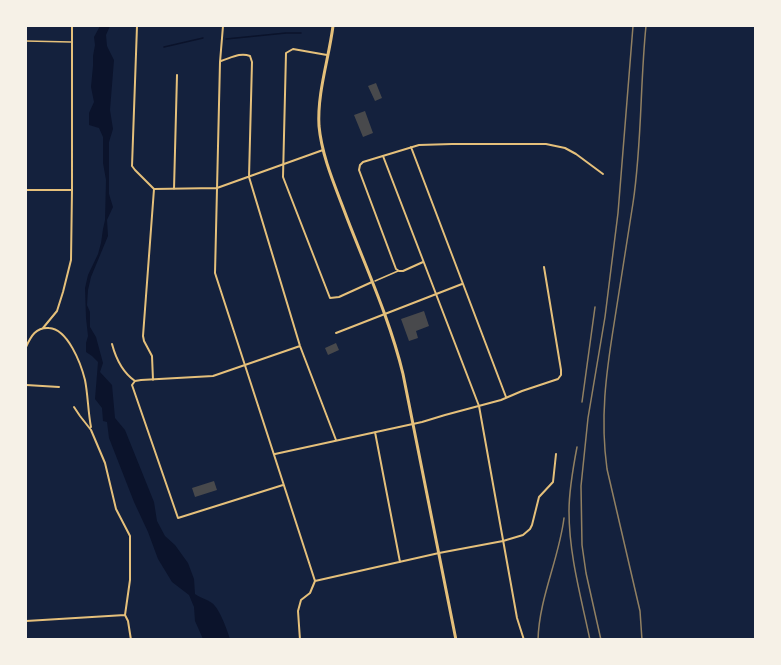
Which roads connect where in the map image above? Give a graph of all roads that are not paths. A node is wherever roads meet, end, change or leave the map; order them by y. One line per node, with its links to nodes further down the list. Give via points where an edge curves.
1 (72, 26): 6 (street)
2 (137, 26): 17 (street, via 132,166)
3 (223, 26): 8 (street)
4 (333, 26): 7 (street)
5 (26, 41): 6 (street)
6 (72, 42): 20 (street)
7 (328, 56): 11 (street, via 319,113); 13 (street, via 293,49 286,53)
8 (220, 62): 15 (street, via 245,54 252,62); 16 (street)
9 (177, 75): 18 (street)
10 (411, 147): 12 (street); 14 (street, via 546,144 565,148); 25 (street)
11 (323, 150): 13 (street); 24 (street)
12 (383, 156): 21 (street); 23 (street, via 363,162 358,170)
13 (282, 165): 15 (street); 24 (street, via 283,177 330,298)
14 (603, 174)
15 (249, 177): 16 (street); 31 (street)
16 (217, 188): 18 (street); 33 (street, via 215,273)
17 (154, 189): 18 (street); 34 (street, via 143,336 152,356)
18 (174, 189)
19 (26, 190): 20 (street)
20 (72, 190): 28 (street, via 70,260 57,311)
21 (424, 261): 23 (street); 26 (street)
22 (544, 267): 38 (street, via 561,375)
23 (399, 271): 24 (street)
24 (372, 282): 27 (street)
25 (462, 284): 26 (street); 38 (street)
26 (435, 295): 27 (street); 39 (street)
27 (386, 314): 29 (street); 41 (street)
28 (43, 328): 32 (street, via 34,332); 42 (street, via 54,328 72,348 85,381)
29 (336, 333)
30 (112, 344): 35 (street, via 123,369)
31 (300, 346): 33 (street); 44 (street)
32 (26, 347)
33 (245, 366): 34 (street, via 213,376); 46 (street)
34 (153, 380): 35 (street)
35 (135, 381): 47 (street, via 133,389 178,518)
36 (26, 385): 37 (street)
37 (59, 387)
38 (506, 398): 39 (street)
39 (479, 406): 41 (street); 48 (street)
40 (74, 407): 42 (street)
41 (413, 424): 43 (street); 49 (street)
42 (91, 430): 52 (street, via 105,462 116,509 130,536)
43 (375, 432): 44 (street); 50 (street)
44 (336, 440): 46 (street)
45 (556, 454): 48 (street, via 553,482 538,500 530,530)
46 (274, 455): 47 (street)
47 (284, 485): 51 (street)
48 (503, 542): 49 (street); 57 (street)
49 (439, 553): 50 (street); 56 (street)
50 (400, 562): 51 (street)
51 (315, 581): 55 (street, via 298,611)
52 (125, 615): 53 (street); 54 (street)
53 (26, 621)
54 (131, 639)
55 (300, 639)
56 (456, 639)
57 (524, 639)

